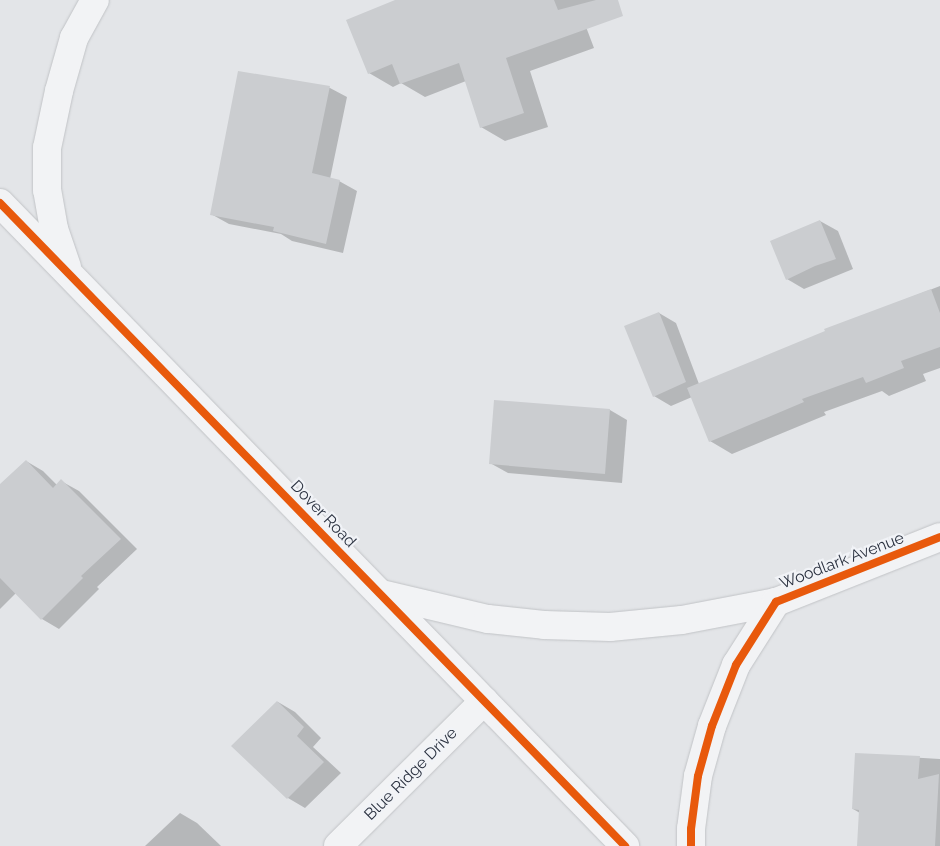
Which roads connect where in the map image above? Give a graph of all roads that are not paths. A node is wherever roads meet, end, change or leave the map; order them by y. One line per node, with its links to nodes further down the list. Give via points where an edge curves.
1 (95, 0): 3 (street, via 74,38 48,148 48,190 54,229)
2 (0, 203): 3 (street, Dover Road)
3 (69, 274): 5 (street, Dover Road)
4 (940, 537): 6 (street, Woodlark Avenue)
5 (382, 594): 6 (street, Woodlark Avenue, via 488,619 610,627 682,620); 7 (street, Dover Road)
6 (776, 602): 10 (street, Woodlark Avenue, via 736,665 712,726 698,776)
7 (484, 702): 8 (street, Blue Ridge Drive); 9 (street, Dover Road)
8 (338, 846)
9 (625, 846)
10 (691, 846)

